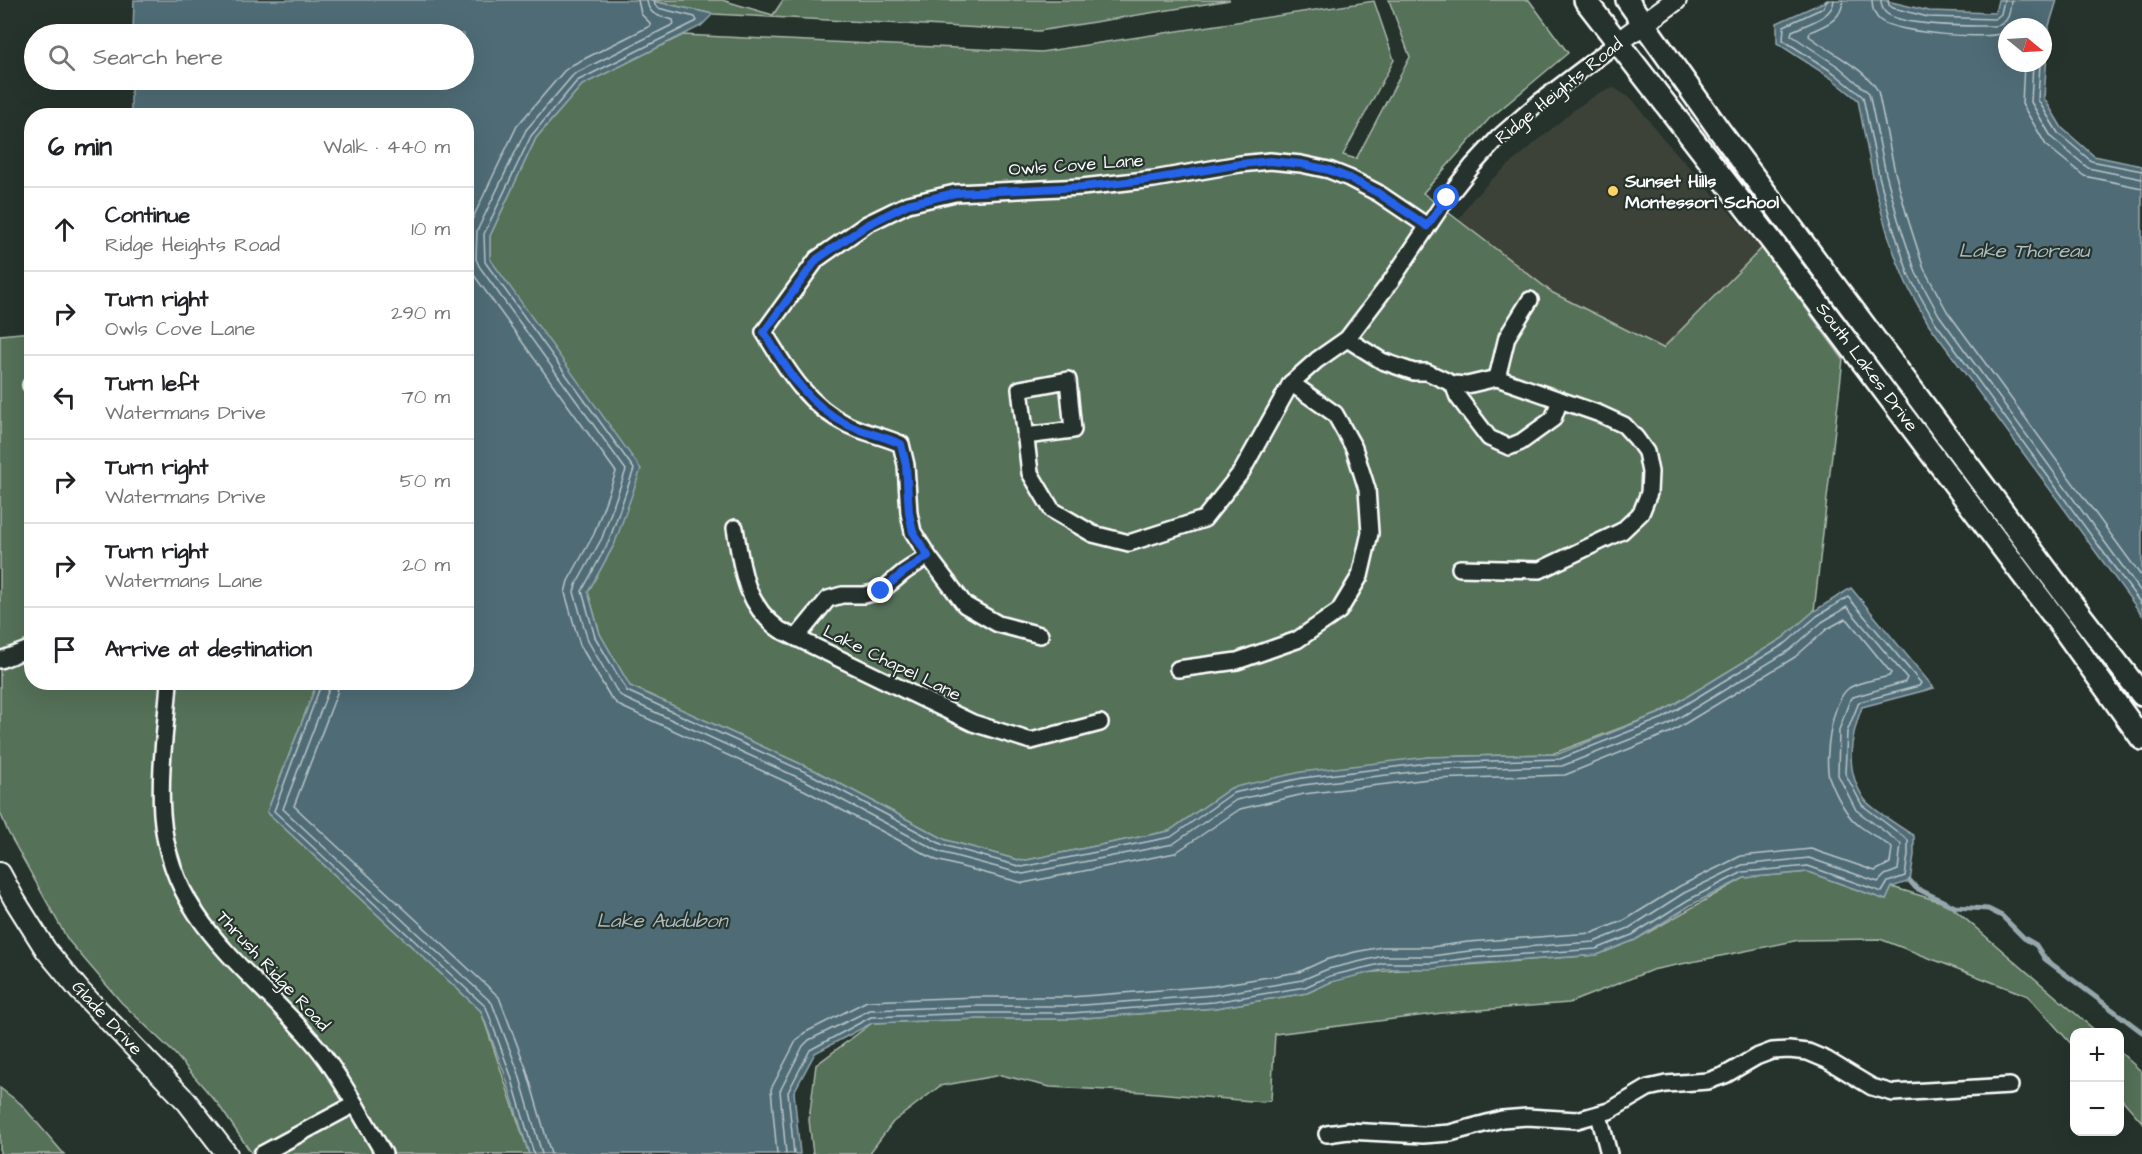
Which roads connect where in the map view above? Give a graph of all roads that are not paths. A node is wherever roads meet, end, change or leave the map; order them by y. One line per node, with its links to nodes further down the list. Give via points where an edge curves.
1 (1585, 0): 5 (main road, South Lakes Drive)
2 (1627, 0): 4 (main road, South Lakes Drive)
3 (1676, 0): 4 (street, Ridge Heights Road)
4 (1645, 23): 5 (street, Ridge Heights Road); 23 (main road, South Lakes Drive, via 1737,154)
5 (1617, 43): 6 (street, Ridge Heights Road, via 1498,138); 25 (main road, South Lakes Drive, via 1785,258)
6 (1427, 226): 8 (street, Ridge Heights Road); 15 (street, Owls Cove Lane, via 1349,178 1329,170 1270,161 1082,187 955,193 908,204 867,225 817,259 764,332 801,389 826,413 901,444 913,532)
7 (1530, 300): 9 (street, via 1507,337)
8 (1347, 339): 10 (street, Ridge Heights Road); 11 (street, via 1382,361 1414,372 1427,372)
9 (1497, 378): 11 (street); 12 (street)
10 (1291, 382): 13 (street, via 1242,471 1204,519 1129,543 1093,534 1052,510 1030,473); 21 (street, via 1335,414 1354,448 1367,489 1370,533 1360,576 1339,611 1297,640 1237,661)
11 (1453, 384): 12 (street, via 1458,397 1489,438 1509,447 1553,419)
12 (1560, 400): 16 (street, via 1624,425 1636,438 1646,452 1650,472 1649,493 1641,513 1622,531 1540,570)
13 (1025, 436): 13 (street, via 1073,430 1068,380 1020,389)
14 (735, 528): 18 (street, Lake Chapel Lane, via 744,581 756,607 770,623)
15 (928, 556): 17 (street, via 966,605 998,624); 18 (street, via 881,591 828,599)
16 (1460, 568)
17 (1040, 635)
18 (796, 638): 24 (street, Lake Chapel Lane, via 973,723 1031,741)
19 (24, 651): 20 (street)
20 (0, 660)
21 (1178, 669)
22 (169, 690): 28 (street, Thrush Ridge Road, via 162,815 170,860 186,899 209,933 312,1040)
23 (2142, 694)
24 (1100, 723)
25 (2142, 739)
26 (0, 873): 31 (street, Glade Drive, via 46,950 187,1102)
27 (2010, 1086): 29 (street, via 1893,1093 1872,1087 1808,1053 1772,1051 1708,1081 1648,1088)
28 (355, 1104): 32 (street); 33 (street, Thrush Ridge Road)
29 (1599, 1115): 30 (street, via 1576,1120 1502,1119 1450,1133 1423,1135 1387,1131); 34 (street)
30 (1327, 1134)
31 (227, 1154)
32 (262, 1154)
33 (384, 1154)
34 (1609, 1154)

